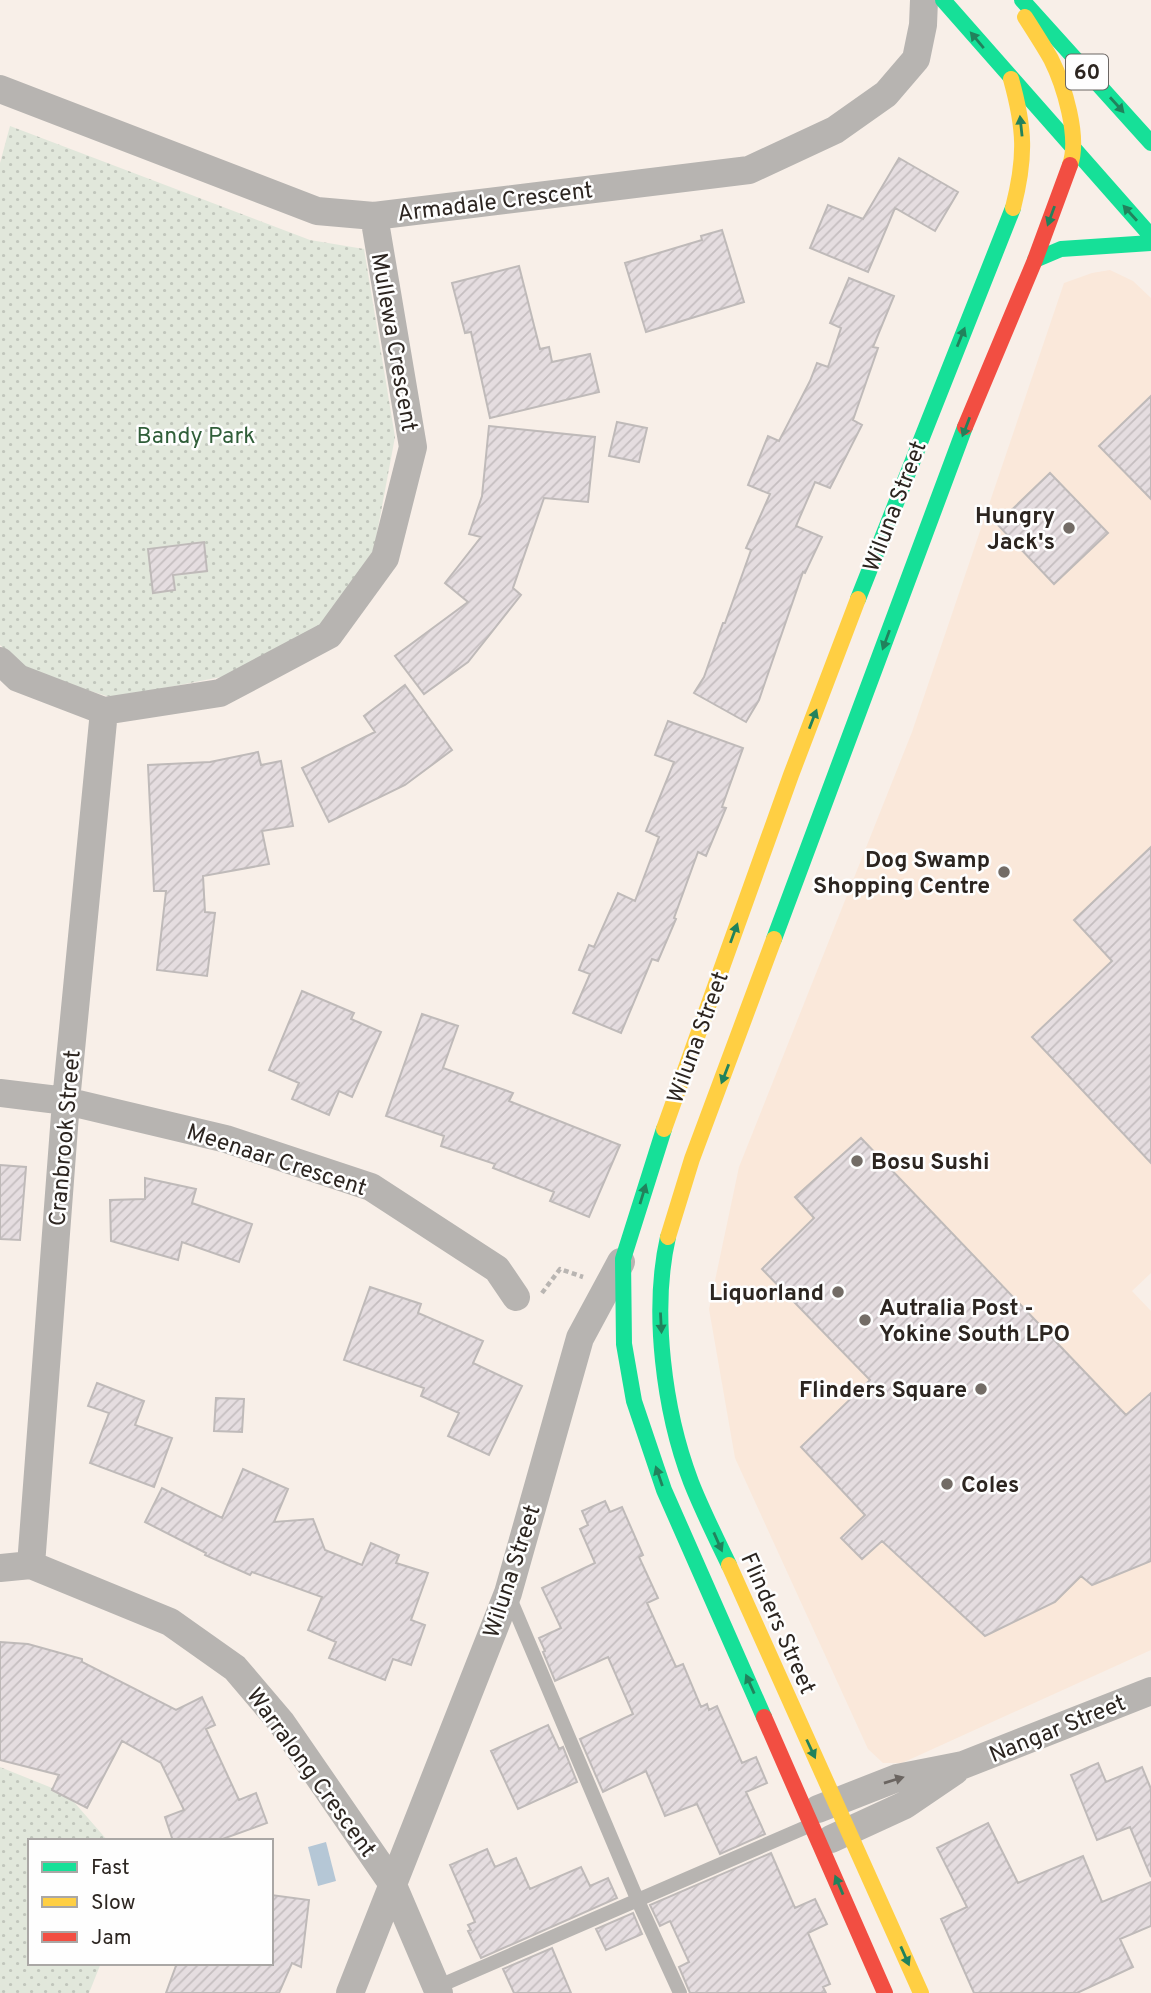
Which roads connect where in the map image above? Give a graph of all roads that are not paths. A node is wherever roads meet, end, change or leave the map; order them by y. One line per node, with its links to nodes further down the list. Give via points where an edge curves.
1 (943, 0): 5 (main road, one-way to 1)
2 (1015, 0): 8 (main road, Wiluna Street, via 1052,61 1070,114)
3 (1022, 0): 7 (main road, 60, one-way to 7)
4 (924, 13): 9 (street, Armadale Crescent, via 916,59 886,94 835,130 749,170)
5 (1011, 79): 8 (main road); 13 (main road, Wiluna Street, one-way to 5, via 908,469 1017,193 1023,145)
6 (0, 90): 9 (street, Armadale Crescent, via 317,211)
7 (1151, 143)
8 (1075, 152): 10 (main road, one-way to 8); 12 (main road, Wiluna Street, one-way to 12)
9 (374, 216): 15 (street, Mullewa Crescent, via 413,447 385,558 329,635 220,694)
10 (1151, 236)
11 (1151, 243): 12 (main road, via 1061,248)
12 (1035, 260): 13 (main road, Wiluna Street, one-way to 13, via 966,425)
13 (890, 573): 18 (main road, Wiluna Street, one-way to 18, via 692,1159); 19 (main road, Wiluna Street, one-way to 13, via 667,1119 791,775)
14 (0, 662): 15 (street, Mullewa Crescent, via 18,678)
15 (104, 711): 17 (street, Cranbrook Street)
16 (0, 1093): 17 (street, Meenaar Crescent)
17 (66, 1101): 20 (street, Meenaar Crescent, via 226,1139 370,1187 497,1269); 21 (street, Cranbrook Street)
18 (664, 1255): 26 (main road, Flinders Street, one-way to 26, via 660,1320 677,1437 691,1481)
19 (623, 1259): 23 (street, Wiluna Street, via 580,1338); 27 (main road, one-way to 19, via 664,1490 634,1401 624,1344)
20 (516, 1297)
21 (31, 1565): 22 (street, Warralong Crescent); 29 (street, Warralong Crescent, via 170,1622 235,1668 281,1722)
22 (0, 1568)
23 (508, 1593): 29 (street, Wiluna Street); 30 (lane)
24 (1151, 1690): 25 (street, Nangar Street)
25 (963, 1765): 26 (street, Nangar Street, one-way to 25, via 897,1778); 28 (street, Nangar Street, via 905,1805)
26 (835, 1801): 27 (street, Nangar Street); 28 (main road, Flinders Street)
27 (814, 1827): 28 (street, Nangar Street); 30 (lane); 34 (main road, one-way to 27)
28 (849, 1831): 35 (main road, Flinders Street, one-way to 35)
29 (392, 1883): 31 (street, Warralong Crescent); 32 (street, Wiluna Street)
30 (638, 1901): 31 (lane); 33 (lane)
31 (438, 1990)
32 (350, 1993)
33 (680, 1993)
34 (886, 1993)
35 (921, 1993)

